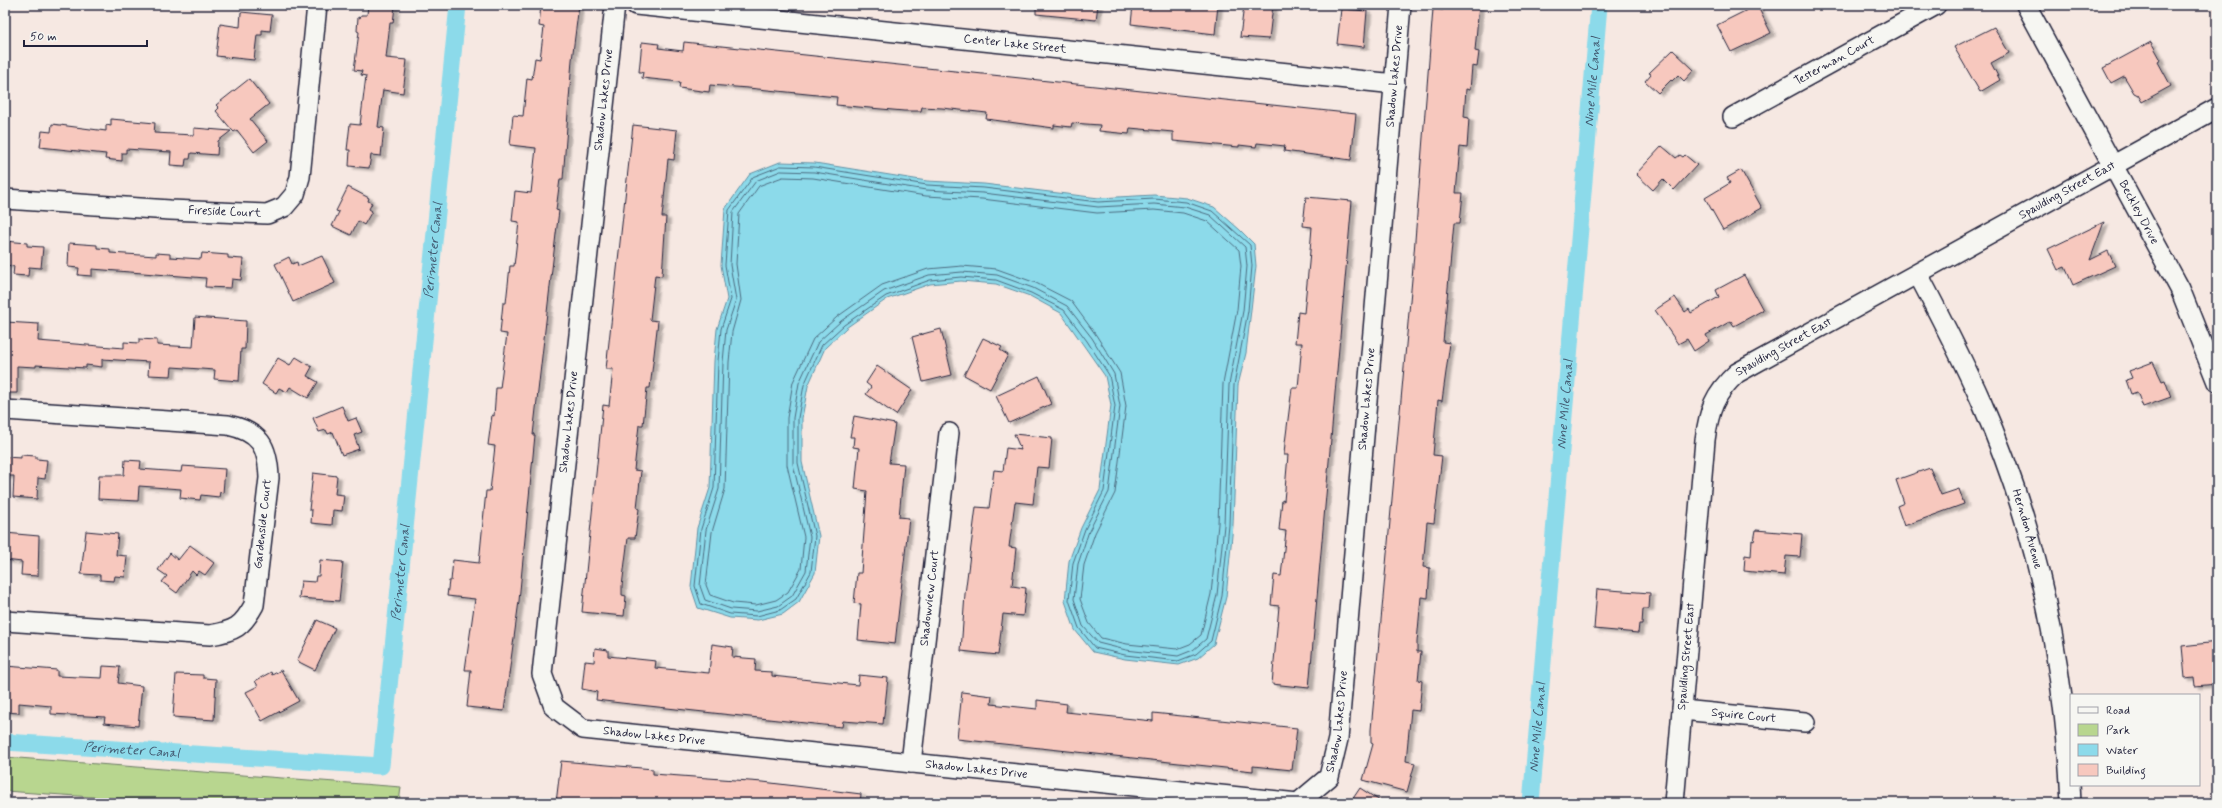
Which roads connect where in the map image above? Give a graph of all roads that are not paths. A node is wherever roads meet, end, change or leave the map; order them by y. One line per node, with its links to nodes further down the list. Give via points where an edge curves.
1 (317, 5): 11 (street, Fireside Court, via 300,177 295,194 284,207 267,214)
2 (615, 5): 19 (street, Shadow Lakes Drive, via 542,674 554,707 583,729)
3 (636, 5): 7 (street, Center Lake Street)
4 (1402, 5): 7 (street, Shadow Lakes Drive)
5 (1936, 5): 9 (street, Testerman Court)
6 (2026, 5): 10 (street, Beckley Drive)
7 (1395, 84): 19 (street, Shadow Lakes Drive, via 1338,739 1329,777 1298,803)
8 (2217, 108): 10 (street, Spaulding Street East)
9 (1733, 117)
10 (2114, 164): 12 (street, Spaulding Street East); 13 (street, Beckley Drive, via 2180,289)
11 (5, 199)
12 (1918, 274): 17 (street, Spaulding Street East, via 1737,373 1722,387 1713,402 1705,440); 20 (street, Herndon Avenue, via 1981,402 2008,470 2030,538 2050,619 2061,685)
13 (2217, 382)
14 (5, 410): 16 (street, Gardenside Court, via 228,425 245,429 259,440 268,458 269,478 254,605 246,621 230,632 210,635)
15 (949, 433): 19 (street, Shadowview Court)
16 (5, 621)
17 (1682, 710): 18 (street, Squire Court); 22 (street, Spaulding Street East)
18 (1805, 722)
19 (911, 763)
20 (2070, 776)
21 (2070, 786): 23 (street, Herndon Avenue)
22 (1674, 803)
23 (2071, 803)

